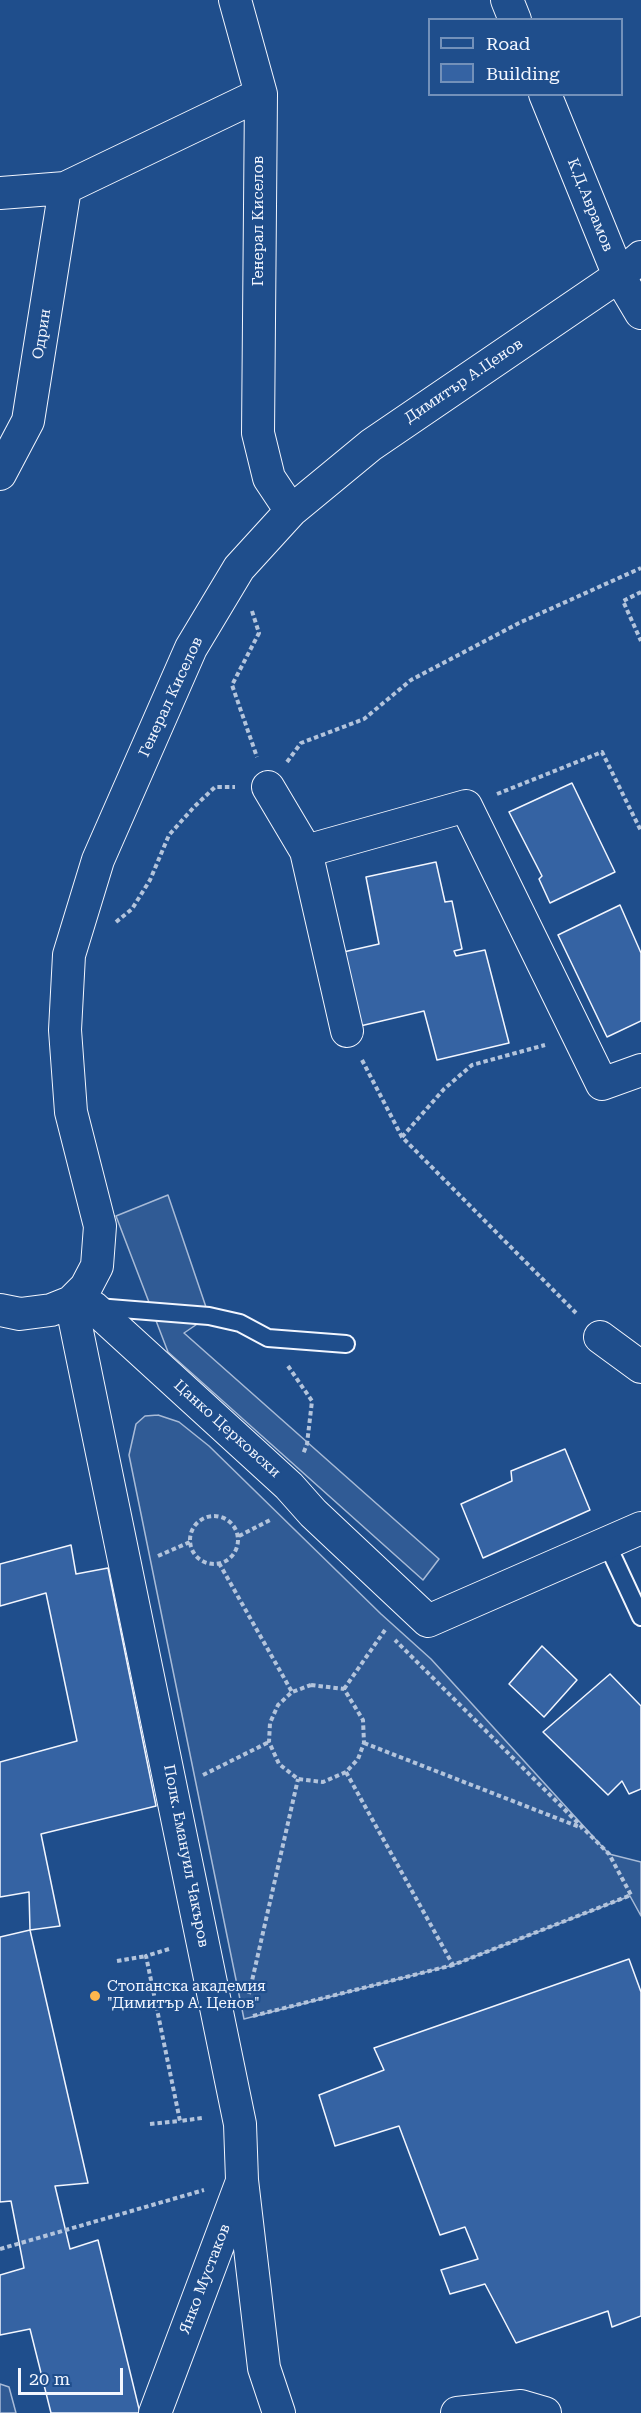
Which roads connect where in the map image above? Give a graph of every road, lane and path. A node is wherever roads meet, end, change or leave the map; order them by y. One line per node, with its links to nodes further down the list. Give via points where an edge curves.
1 (235, 0): 4 (street, Генерал Киселов)
2 (507, 0): 3 (street)
3 (514, 18)
4 (261, 93): 6 (street); 11 (street, Генерал Киселов, via 258,433 269,478)
5 (547, 96): 8 (street, К.Д.Аврамов)
6 (66, 188): 7 (street); 10 (street, Одрин, via 28,421)
7 (0, 193)
8 (630, 267): 9 (street, К.Д.Аврамов); 11 (street, Димитър А.Ценов, via 371,445)
9 (641, 313)
10 (0, 474)
11 (291, 511): 12 (street, Генерал Киселов)
12 (239, 568): 16 (path, via 259,633 232,685); 20 (street, Генерал Киселов, via 191,648 98,860)
13 (641, 568): 16 (path, via 519,623 411,680 364,719 301,743)
14 (641, 592): 15 (path, via 623,601)
15 (641, 641)
16 (268, 787): 19 (street); 20 (path, via 215,787 169,836 132,909 103,933)
17 (466, 806): 18 (path, via 602,752); 19 (street); 22 (street)
18 (641, 831)
19 (306, 851): 21 (street)
20 (72, 942): 25 (street, Генерал Киселов, via 65,1030 71,1112 100,1226 97,1266)
21 (347, 1031): 24 (path)
22 (578, 1036): 23 (street, via 602,1084); 24 (path, via 472,1065 444,1089)
23 (641, 1070)
24 (402, 1137): 27 (path)
25 (82, 1304): 26 (street, via 20,1314); 28 (lane, via 209,1316 240,1323); 37 (street, Цанко Церковски, via 289,1486 428,1621); 59 (street, Полк. Емануил Чакъров, via 240,2124)
26 (0, 1310)
27 (600, 1337): 30 (street)
28 (268, 1338): 29 (lane); 31 (path, via 312,1401)
29 (346, 1344)
30 (641, 1367)
31 (307, 1444)
32 (264, 1511): 33 (path)
33 (272, 1519): 34 (path); 36 (path)
34 (280, 1527)
35 (641, 1528): 37 (street)
36 (238, 1536): 38 (path, via 232,1556); 38 (path, via 235,1527 219,1516 204,1518 193,1528 190,1542 197,1557)
37 (607, 1544): 39 (lane)
38 (219, 1563): 43 (path)
39 (641, 1617)
40 (377, 1622): 41 (path)
41 (385, 1630): 42 (path); 49 (path)
42 (344, 1689): 43 (path, via 311,1685); 45 (path, via 363,1720)
43 (292, 1692): 44 (path, via 278,1705 270,1723)
44 (269, 1742): 47 (path); 48 (path, via 279,1764)
45 (364, 1743): 46 (path, via 358,1759); 49 (path)
46 (346, 1772): 48 (path, via 323,1782); 53 (path)
47 (197, 1778)
48 (298, 1779): 54 (path)
49 (585, 1829): 53 (path, via 609,1854 631,1895)
50 (170, 1948): 51 (path)
51 (146, 1956): 52 (path); 57 (path)
52 (117, 1961)
53 (453, 1965): 55 (path)
54 (249, 1996)
55 (244, 2019)
56 (202, 2118): 57 (path)
57 (180, 2121): 58 (path)
58 (150, 2124)
59 (242, 2180): 60 (path); 61 (street, Янко Мустаков); 62 (street, Полк. Емануил Чакъров, via 264,2368)
60 (0, 2249)
61 (155, 2413)
62 (279, 2413)
63 (457, 2413): 64 (street, via 522,2406)
64 (545, 2413)

